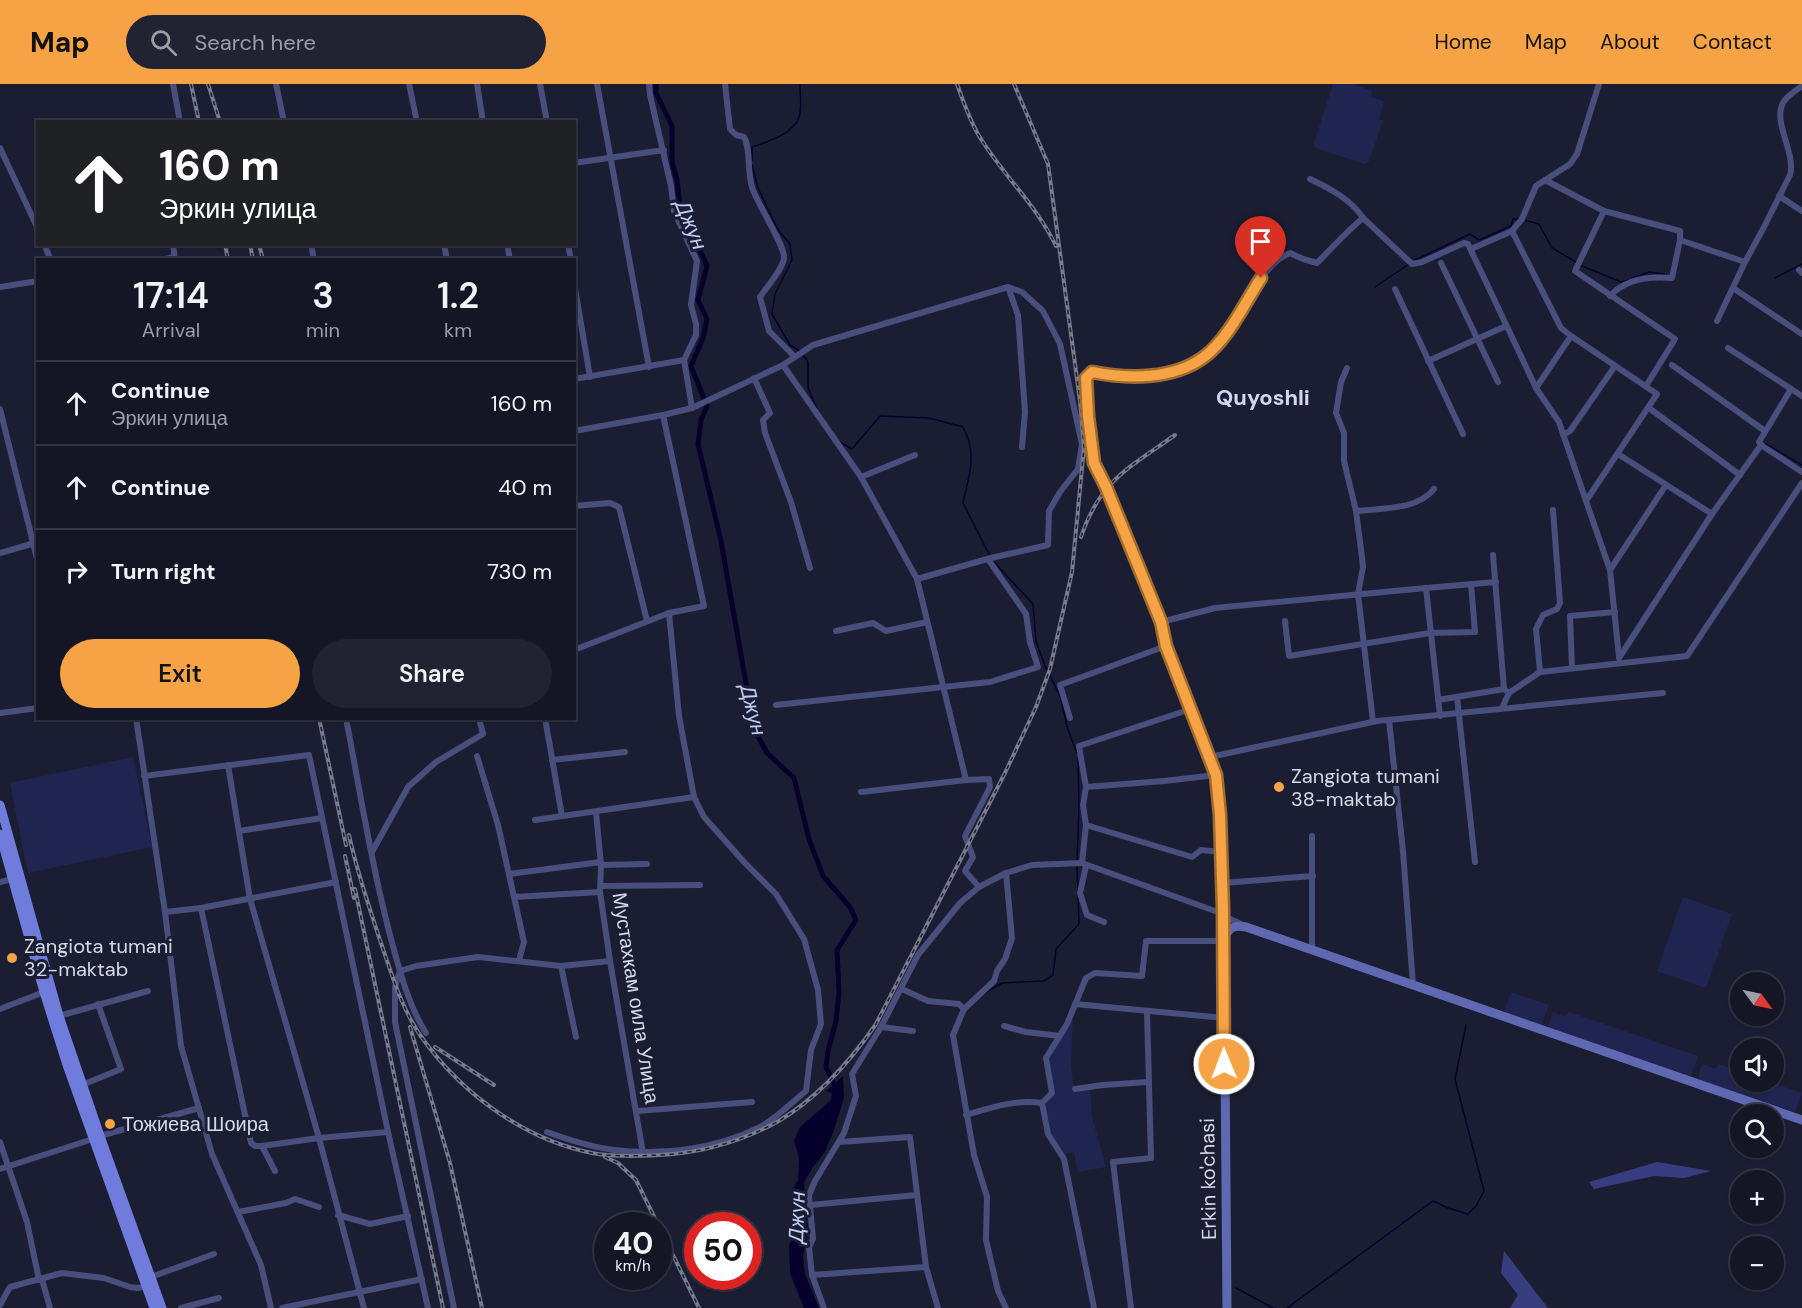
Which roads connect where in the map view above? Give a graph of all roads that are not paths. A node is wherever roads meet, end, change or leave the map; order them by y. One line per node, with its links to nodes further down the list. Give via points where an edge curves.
1 (173, 84): 11 (street)
2 (276, 84): 12 (street)
3 (409, 84): 13 (street)
4 (477, 84): 14 (street)
5 (540, 84): 15 (street)
6 (597, 84): 18 (street)
7 (649, 84): 17 (street)
8 (725, 84): 45 (street, via 730,129 747,143 752,187 784,254 784,262 760,297 769,331)
9 (1599, 84): 21 (street, via 1577,154 1570,164)
10 (1802, 86): 22 (street, via 1781,107 1791,165)
11 (180, 120)
12 (284, 120)
13 (417, 120)
14 (483, 120)
15 (547, 120)
16 (0, 148): 26 (street)
17 (664, 150): 18 (street); 46 (street, via 674,211 697,261 691,305 696,336)
18 (609, 159): 19 (street); 51 (street)
19 (576, 163)
20 (1310, 179): 25 (street, via 1348,202)
21 (1545, 180): 24 (street); 27 (street, via 1536,186 1522,219)
22 (1779, 196): 23 (street); 30 (street)
23 (1802, 211)
24 (1604, 212): 28 (street, via 1680,231); 38 (street, via 1575,270)
25 (1363, 218): 29 (street, via 1412,264 1464,243); 74 (street, via 1317,263 1290,253 1280,257 1261,278 1225,333 1197,361 1182,369 1147,376 1092,372 1086,378)
26 (36, 225)
27 (1512, 231): 29 (street); 42 (street, via 1561,328)
28 (1680, 240): 30 (street); 38 (street, via 1672,278 1650,276 1618,287)
29 (1471, 249): 40 (street)
30 (1744, 262): 35 (street)
31 (1441, 263): 43 (street)
32 (36, 281): 33 (street)
33 (0, 287)
34 (1008, 287): 45 (street, via 813,345); 69 (street, via 1022,292 1043,311 1060,344); 71 (street, via 1018,315 1025,412)
35 (1733, 288): 39 (street); 41 (street)
36 (1395, 289): 47 (street)
37 (576, 294): 53 (street)
38 (1610, 296): 57 (street, via 1676,339)
39 (1717, 321)
40 (1506, 326): 43 (street); 58 (street)
41 (1802, 334)
42 (1571, 336): 50 (street); 58 (street)
43 (1477, 339): 47 (street); 56 (street)
44 (1728, 348): 59 (street)
45 (795, 357): 48 (street)
46 (684, 360): 51 (street); 61 (street)
47 (1428, 362): 67 (street)
48 (783, 364): 54 (street); 77 (street)
49 (1672, 365): 66 (street)
50 (1615, 366): 57 (street); 68 (street, via 1570,431)
51 (649, 367): 53 (street)
52 (1347, 368): 84 (street, via 1336,413 1344,432 1344,461)
53 (590, 377): 55 (street)
54 (754, 378): 61 (street); 90 (street, via 770,413 763,420 765,433)
55 (576, 379)
56 (1498, 382)
57 (1646, 386): 62 (street, via 1657,394)
58 (1536, 388): 68 (street, via 1559,422)
59 (1791, 389): 60 (street); 66 (street)
60 (1802, 396)
61 (692, 408): 64 (street)
62 (1649, 408): 72 (street); 76 (street)
63 (0, 409): 86 (street)
64 (663, 415): 65 (street); 98 (street, via 704,606)
65 (576, 431)
66 (1765, 431): 70 (street)
67 (1463, 434)
68 (1563, 435): 81 (street)
69 (1082, 444): 74 (street); 89 (street, via 1078,469 1049,511 1048,545)
70 (1761, 445): 75 (street); 76 (street)
71 (1022, 447)
72 (1618, 454): 79 (street); 81 (street)
73 (915, 455): 77 (street)
74 (1094, 463): 102 (street)
75 (1802, 472)
76 (1740, 475): 85 (street)
77 (861, 477): 92 (street)
78 (1802, 483): 108 (street, via 1690,653 1684,657)
79 (1666, 485): 85 (street); 91 (street)
80 (1434, 489): 84 (street, via 1427,498 1413,504)
81 (1586, 501): 91 (street)
82 (576, 507): 99 (street, via 610,502 619,507)
83 (1552, 510): 110 (street, via 1560,603 1557,609 1543,615 1536,629)
84 (1356, 511): 96 (street, via 1363,567)
85 (1712, 514): 108 (street)
86 (35, 543): 87 (street)
87 (0, 554)
88 (1493, 555): 93 (street)
89 (987, 559): 92 (street); 111 (street, via 1026,614 1038,667 990,682)
90 (810, 568)
91 (1610, 570): 97 (street)
92 (917, 579): 101 (street)
93 (1496, 582): 94 (street); 112 (street)
94 (1471, 584): 95 (street); 104 (street, via 1475,632)
95 (1426, 588): 96 (street); 104 (street)
96 (1358, 594): 102 (street, via 1215,608); 105 (street)
97 (1615, 612): 108 (street); 109 (street, via 1570,616)
98 (669, 613): 99 (street); 140 (street, via 678,716)
99 (647, 621): 107 (street)
100 (1285, 621): 105 (street, via 1289,656)
101 (927, 622): 103 (street, via 886,631 873,623); 111 (street)
102 (1161, 622): 106 (street)
103 (836, 631)
104 (1430, 633): 105 (street); 115 (street)
105 (1364, 643): 129 (street)
106 (1166, 646): 119 (street); 123 (street, via 1060,685)
107 (576, 647)
108 (1619, 661): 109 (street)
109 (1572, 668): 110 (street)
110 (1540, 672): 112 (street)
111 (943, 688): 116 (street); 137 (street)
112 (1506, 691): 114 (street); 118 (street)
113 (1663, 693): 118 (street)
114 (1457, 697): 115 (street); 120 (street)
115 (1438, 700): 122 (street)
116 (776, 705)
117 (36, 708): 121 (street)
118 (1502, 708): 120 (street)
119 (1191, 709): 132 (street); 138 (street, via 1079,746)
120 (1458, 712): 122 (street); 152 (street)
121 (0, 713)
122 (1440, 716): 128 (street)
123 (1070, 718)
124 (136, 720): 136 (street)
125 (346, 720): 150 (street)
126 (480, 720): 150 (street, via 483,734 436,762 408,787)
127 (545, 720): 133 (street)
128 (1389, 720): 129 (street); 179 (street)
129 (1374, 722): 132 (street)
130 (625, 752): 133 (street)
131 (477, 756): 157 (street)
132 (1210, 757): 135 (street)
133 (552, 760): 143 (street)
134 (228, 765): 136 (street); 144 (street, via 309,755); 147 (street)
135 (1216, 775): 138 (street); 151 (street)
136 (144, 776): 170 (street)
137 (966, 780): 139 (street); 164 (street, via 989,779 990,787 965,836 973,857 965,871)
138 (1086, 787): 146 (street)
139 (861, 792)
140 (694, 797): 142 (street); 212 (street, via 704,817 776,894 804,939 818,990 821,1024 812,1050 806,1091 760,1128 718,1143)
141 (0, 805): 188 (main road)
142 (596, 812): 143 (street); 153 (street, Мустахкам оила Улица)
143 (562, 816): 145 (street)
144 (322, 818): 147 (street); 161 (street)
145 (535, 820)
146 (1086, 825): 151 (street, via 1192,857 1202,850); 155 (street)
147 (239, 831): 167 (street)
148 (0, 834): 159 (main road)
149 (1312, 836): 158 (street)
150 (372, 852): 178 (street)
151 (1221, 852): 162 (street)
152 (1475, 862)
153 (601, 863): 154 (street); 157 (street); 165 (street, Мустахкам оила Улица)
154 (647, 864)
155 (1084, 865): 156 (street, via 1032,865); 169 (street); 171 (street, via 1080,893 1087,915)
156 (1006, 873): 164 (street); 185 (street, via 1012,938 1009,948 994,981)
157 (509, 874): 166 (street)
158 (1314, 876): 162 (street); 174 (street)
159 (12, 879): 160 (street); 182 (main road)
160 (0, 882)
161 (336, 882): 167 (street); 205 (street)
162 (1222, 884): 169 (street)
163 (700, 885): 165 (street)
164 (979, 887): 180 (street, via 960,903 918,955)
165 (601, 889): 166 (street); 176 (street, Мустахкам оила Улица)
166 (514, 897): 175 (street, via 524,942)
167 (250, 899): 168 (street); 208 (street)
168 (201, 908): 170 (street); 211 (street, via 249,1140)
169 (1223, 911): 172 (street); 173 (street)
170 (165, 912): 201 (street, via 181,1046)
171 (1104, 922)
172 (1246, 927): 173 (main road, via 1232,927); 174 (main road)
173 (1224, 941): 184 (street, via 1146,941 1142,976 1095,973 1086,978); 189 (main road, Erkin ko'chasi)
174 (1312, 949): 179 (main road)
175 (519, 960): 177 (street); 178 (street, via 478,957)
176 (610, 961): 177 (street); 202 (street, Мустахкам оила Улица)
177 (561, 966): 195 (street)
178 (400, 971): 193 (street, via 416,1018); 239 (street, via 394,987 395,1022)
179 (1413, 986): 204 (main road)
180 (902, 989): 185 (street, via 928,1001 958,1004); 191 (street)
181 (148, 991): 183 (street)
182 (44, 992): 186 (street); 207 (main road)
183 (98, 1004): 188 (street); 197 (street, via 121,1070)
184 (1074, 1004): 187 (street); 194 (street)
185 (964, 1009): 203 (street, via 953,1035)
186 (0, 1010)
187 (1147, 1011): 189 (street); 196 (street)
188 (59, 1016): 197 (main road)
189 (1224, 1017): 245 (main road, Erkin ko'chasi)
190 (1004, 1026): 194 (street)
191 (881, 1027): 192 (street); 210 (street, via 852,1074 856,1096)
192 (913, 1031)
193 (426, 1033)
194 (1060, 1036): 200 (street, via 1046,1058 1052,1093)
195 (576, 1037)
196 (1148, 1082): 198 (street); 244 (street, via 1151,1158 1113,1162)
197 (82, 1085): 207 (main road)
198 (1076, 1089)
199 (752, 1102): 202 (street)
200 (1042, 1103): 203 (street, via 1010,1104); 243 (street, via 1048,1134 1064,1159)
201 (199, 1108): 207 (street); 219 (street, via 212,1154)
202 (637, 1111): 212 (street, Мустахкам оила Улица)
203 (966, 1115): 242 (street, via 987,1197 986,1240)
204 (1802, 1120)
205 (388, 1131): 208 (street); 221 (street)
206 (548, 1132): 212 (street, via 578,1143)
207 (96, 1138): 213 (street); 227 (main road)
208 (319, 1138): 211 (street); 220 (street)
209 (0, 1142): 213 (street)
210 (839, 1142): 216 (street, via 910,1137); 217 (street, via 815,1181 809,1195)
211 (262, 1146): 215 (street)
212 (644, 1153)
213 (8, 1167): 214 (street); 225 (street, via 27,1222)
214 (0, 1169)
215 (275, 1171)
216 (916, 1195): 217 (street); 223 (street)
217 (810, 1205): 224 (street)
218 (319, 1207): 219 (street, via 295,1199)
219 (238, 1212): 235 (street, via 261,1265)
220 (338, 1215): 221 (street, via 370,1224); 228 (street)
221 (408, 1216): 226 (street)
222 (214, 1254): 227 (street)
223 (926, 1267): 224 (street); 241 (street)
224 (812, 1275): 240 (street)
225 (40, 1279): 227 (street, via 62,1273 138,1288); 230 (street, via 10,1287); 231 (street)
226 (422, 1279): 228 (street); 238 (street)
227 (149, 1281): 232 (main road); 233 (main road)
228 (359, 1292): 236 (street); 237 (street)
229 (219, 1298): 234 (street)
230 (0, 1305)
231 (50, 1308)
232 (154, 1308)
233 (162, 1308)
234 (181, 1308)
235 (271, 1308)
236 (282, 1308)
237 (364, 1308)
238 (428, 1308)
239 (454, 1308)
240 (824, 1308)
241 (938, 1308)
242 (1005, 1308)
243 (1094, 1308)
244 (1131, 1308)
245 (1227, 1308)

